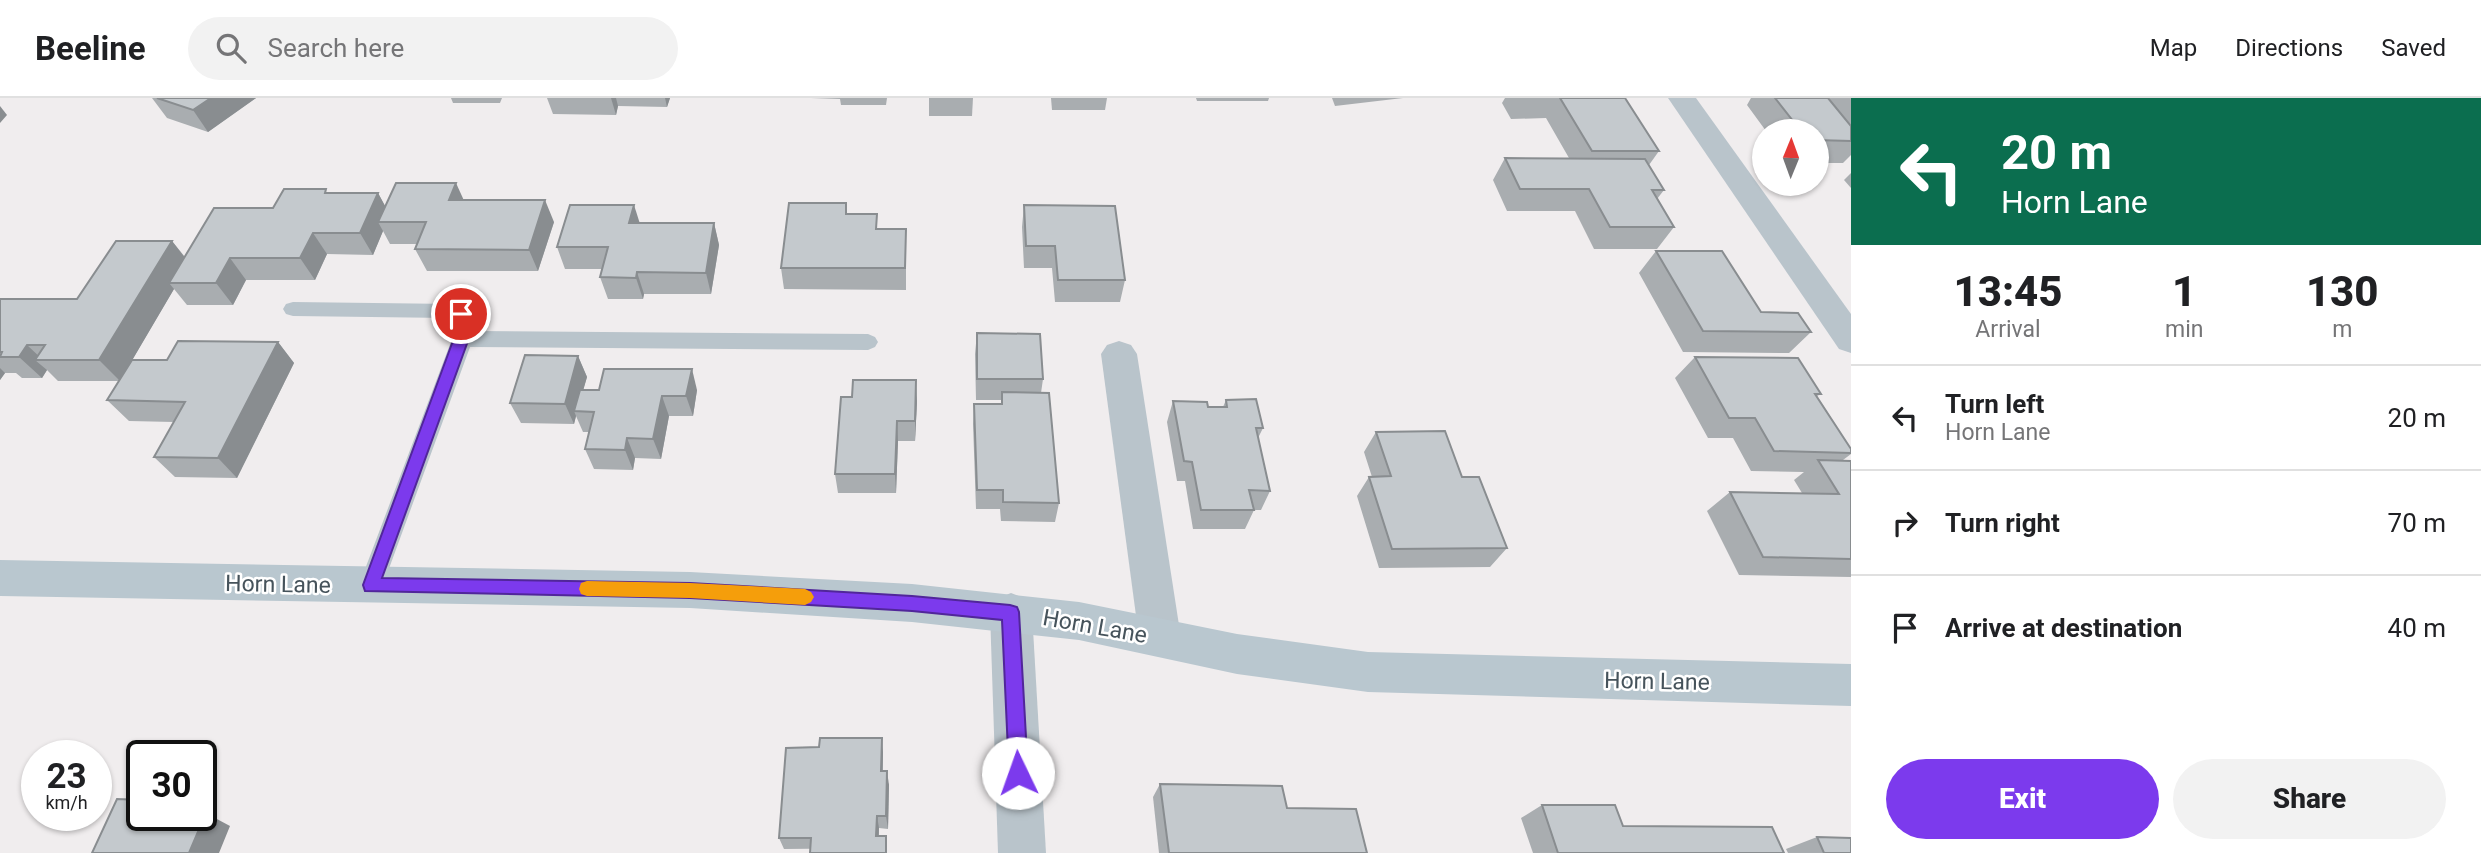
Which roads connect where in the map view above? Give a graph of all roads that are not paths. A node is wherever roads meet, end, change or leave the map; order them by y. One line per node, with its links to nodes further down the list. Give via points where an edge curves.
1 (1682, 98): 4 (street)
2 (293, 309): 3 (lane, via 454,311 465,320)
3 (462, 339): 5 (lane); 8 (lane)
4 (1851, 340)
5 (869, 342)
6 (1119, 354): 10 (street)
7 (0, 578): 8 (street, Horn Lane)
8 (371, 585): 9 (street, Horn Lane, via 690,590)
9 (1010, 612): 10 (street, Horn Lane); 12 (street)
10 (1160, 638): 11 (street, Horn Lane, via 1368,672)
11 (1851, 685)
12 (1022, 853)

